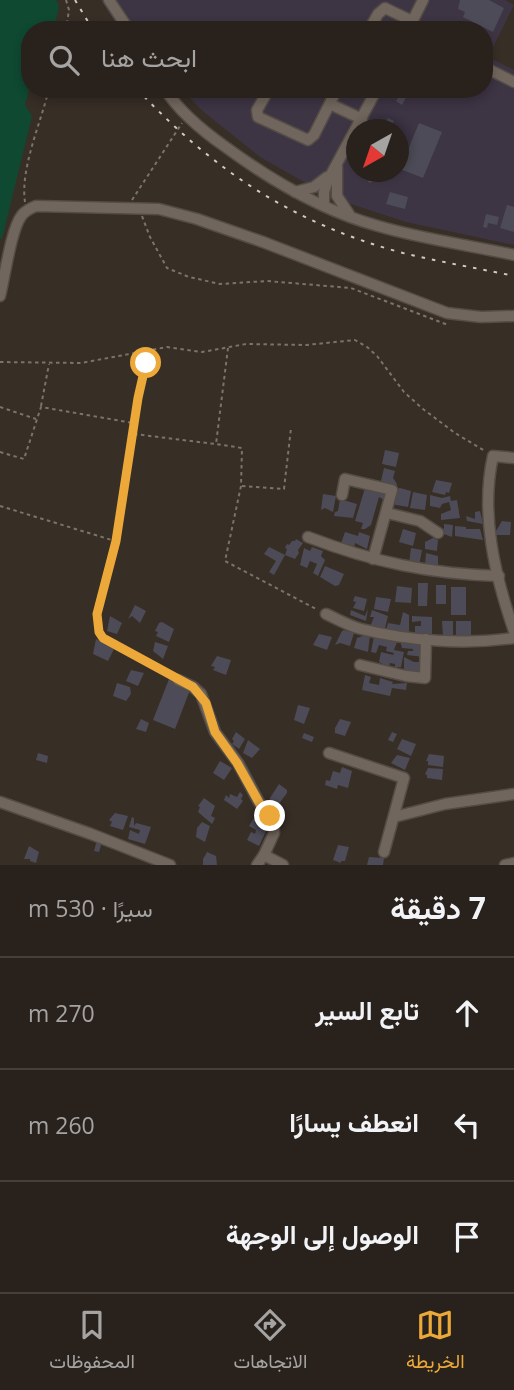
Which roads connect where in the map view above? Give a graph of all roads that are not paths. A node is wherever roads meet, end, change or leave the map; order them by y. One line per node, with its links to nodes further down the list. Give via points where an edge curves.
1 (109, 0): 3 (street)
2 (423, 0): 6 (street)
3 (123, 21)
4 (374, 21): 5 (street, via 385,8)
5 (401, 21)
6 (412, 21)
7 (493, 72): 8 (street)
8 (514, 82)
9 (172, 98): 17 (street, via 188,117 243,160)
10 (264, 98): 13 (street, via 258,117 308,141)
11 (333, 98): 13 (street)
12 (372, 98): 14 (street)
13 (330, 104): 14 (street)
14 (362, 119)
15 (346, 148): 16 (street)
16 (338, 163): 17 (street, via 322,182); 18 (street, via 325,186); 19 (street, via 337,196)
17 (296, 192): 18 (street)
18 (324, 206): 19 (street)
19 (354, 218): 20 (street)
20 (514, 256)
21 (0, 296): 22 (street, via 15,229 28,209 127,207 175,213 239,233 447,313)
22 (514, 316)
23 (514, 458): 29 (street, via 493,456 489,479 489,526)
24 (342, 495): 25 (street, via 345,479 392,489)
25 (387, 513): 26 (street, via 420,521); 28 (street)
26 (438, 533)
27 (308, 537): 28 (street)
28 (373, 559): 29 (street, via 438,572)
29 (499, 576): 30 (street)
30 (510, 606): 32 (street)
31 (326, 614): 34 (street, via 358,629)
32 (514, 631)
33 (514, 638): 34 (street)
34 (426, 639): 35 (street, via 425,677)
35 (360, 665)
36 (178, 680): 42 (street, via 201,694 215,732 273,821 274,832)
37 (329, 753): 40 (street, via 404,778)
38 (514, 794): 40 (street)
39 (0, 802): 44 (street)
40 (394, 817): 41 (street)
41 (384, 852)
42 (264, 855): 45 (street); 46 (street)
43 (514, 863): 47 (street)
44 (170, 865)
45 (257, 865)
46 (283, 865)
47 (505, 865)

